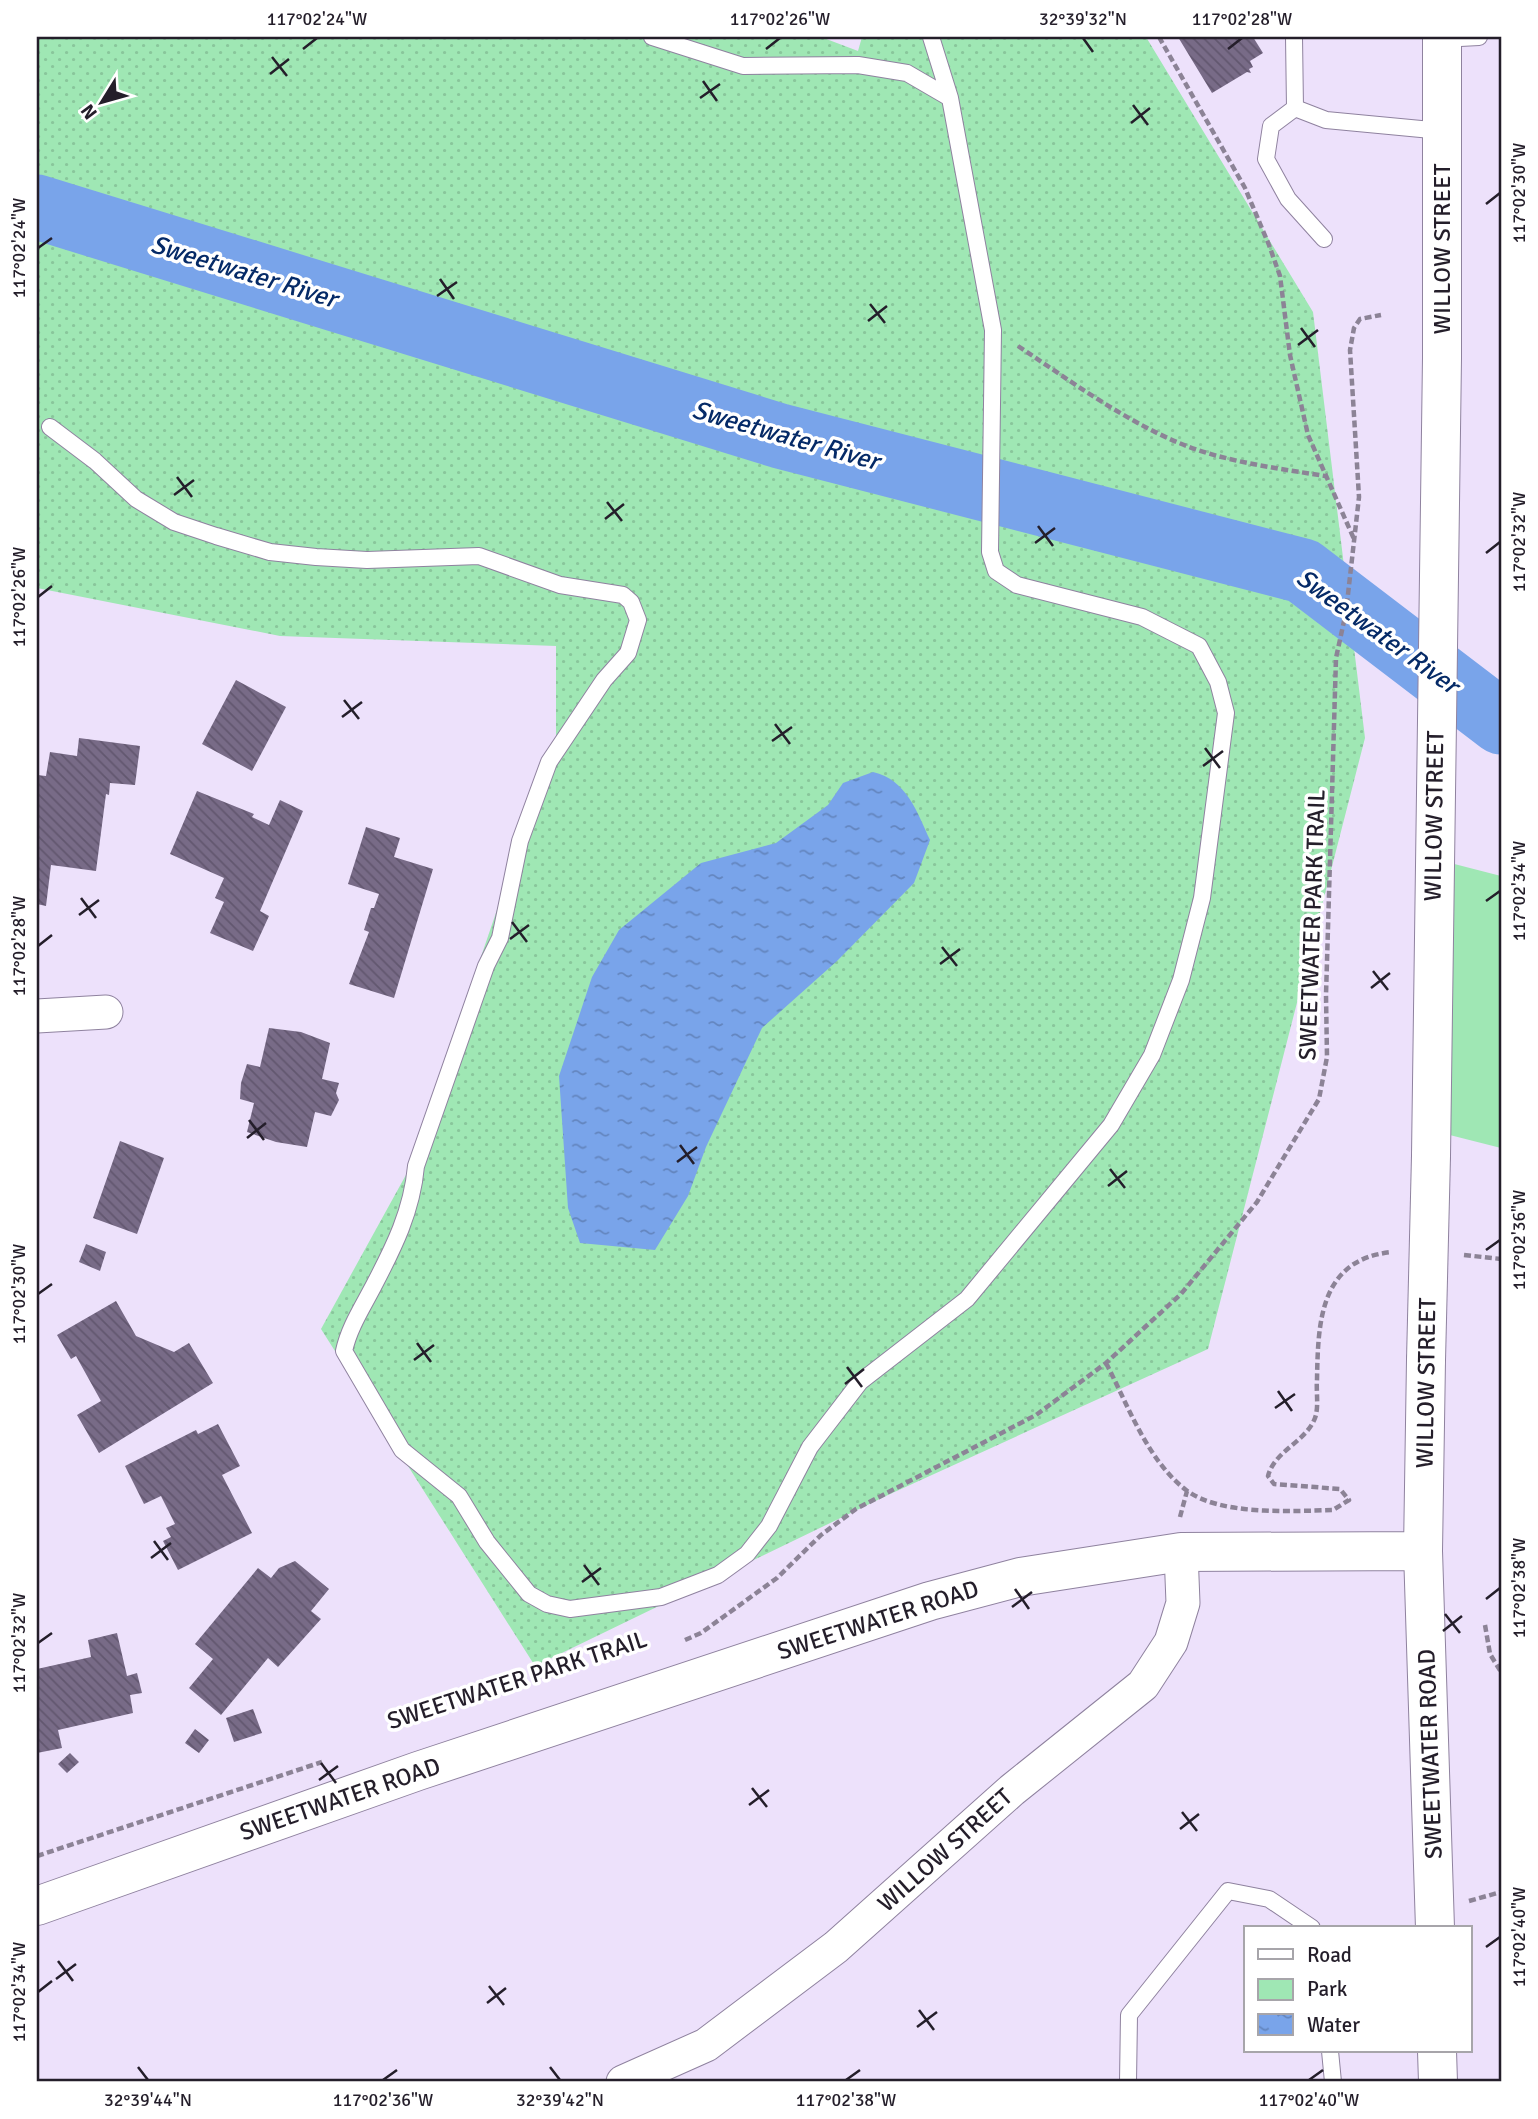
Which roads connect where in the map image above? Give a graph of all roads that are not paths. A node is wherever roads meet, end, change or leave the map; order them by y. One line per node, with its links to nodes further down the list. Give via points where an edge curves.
1 (652, 37): 6 (lane, via 743,66 858,65 907,73)
2 (931, 37): 6 (lane)
3 (1294, 37): 7 (lane)
4 (1441, 37): 5 (lane); 8 (main road, WILLOW STREET)
5 (1479, 37)
6 (950, 98): 10 (lane, via 993,330 990,552 996,570 1017,585 1142,617 1199,646 1218,682 1226,713 1202,898 1181,980 1156,1042 1111,1125 967,1299 860,1382 810,1447 769,1526 747,1554 718,1575 661,1597 570,1609 529,1594 487,1542 459,1496 396,1443 344,1351 413,1200 416,1166 500,938 520,841 549,762 604,680 628,653 638,621 635,608 623,595 560,585 479,556 316,557 270,552 216,537 174,522 136,499)
7 (1295, 108): 8 (lane, via 1326,120); 9 (lane, via 1271,127 1266,159 1288,199)
8 (1442, 131): 13 (main road, WILLOW STREET, bridge)
9 (1324, 239)
10 (50, 427)
11 (106, 1012): 12 (street)
12 (37, 1016)
13 (1423, 1551): 14 (main road, SWEETWATER ROAD); 17 (main road, SWEETWATER ROAD)
14 (1181, 1552): 15 (main road, SWEETWATER ROAD, via 1020,1577 930,1601 418,1772); 20 (street, WILLOW STREET, via 1183,1603 1171,1642 1143,1685 1012,1790 836,1947 706,2045)
15 (37, 1906)
16 (1309, 1926): 21 (lane, via 1269,1899 1228,1891 1129,2015)
17 (1435, 1926)
18 (1330, 2052): 22 (lane)
19 (1437, 2052): 23 (main road)
20 (623, 2082)
21 (1128, 2082)
22 (1333, 2082)
23 (1438, 2082)

